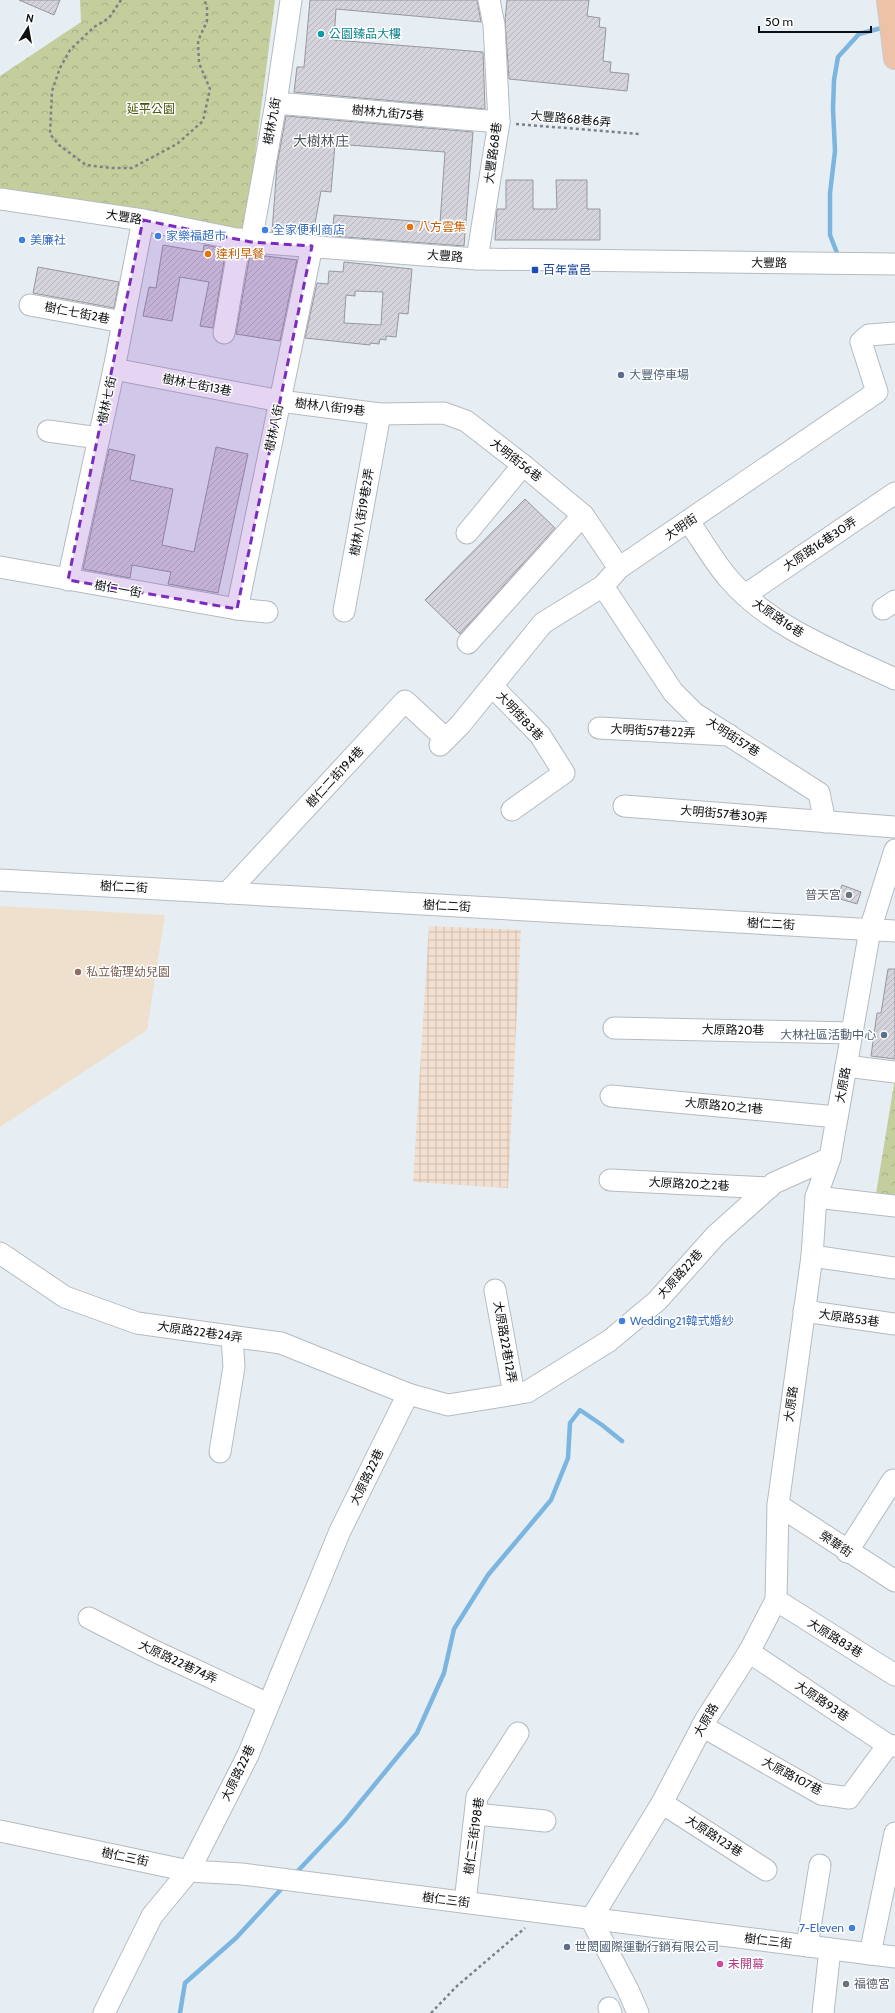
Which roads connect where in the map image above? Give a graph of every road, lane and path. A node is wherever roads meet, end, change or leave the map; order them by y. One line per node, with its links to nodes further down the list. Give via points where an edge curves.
1 (121, 0): 2 (path, via 108,18 94,27 70,50 52,91 50,134 59,145 86,164 111,168 132,168 154,157 177,144 203,121 210,89 199,63 198,41 207,21 207,6)
2 (204, 0)
3 (291, 0): 7 (street, 樹林九街)
4 (489, 0): 8 (street, 大豐路68巷, via 494,25)
5 (890, 17): 6 (main road)
6 (895, 58)
7 (276, 103): 8 (street, 樹林九街75巷); 12 (street, 樹林九街)
8 (499, 122): 9 (path, 大豐路68巷6弄); 14 (street, 大豐路68巷)
9 (640, 134)
10 (0, 199): 11 (street, 大豐路)
11 (143, 220): 12 (street, 大豐路); 17 (street, 樹林七街)
12 (245, 241): 13 (street, 大豐路); 18 (street, 樹林九街)
13 (312, 246): 14 (street, 大豐路); 21 (street, 樹林八街)
14 (477, 259): 15 (street, 大豐路)
15 (895, 264)
16 (30, 305): 17 (street, 樹仁七街2巷)
17 (123, 322): 20 (street, 樹林七街)
18 (224, 333)
19 (895, 333): 28 (street, 大明街, via 869,335 861,342 877,392)
20 (114, 369): 21 (street, 樹林七街13巷); 24 (street, 樹林七街)
21 (280, 401): 22 (street, 樹林八街19巷); 35 (street, 樹林八街)
22 (380, 414): 25 (street, 大明街56巷, via 444,413 466,421); 36 (street, 樹林八街19巷2弄)
23 (48, 431): 24 (street)
24 (99, 438): 32 (street, 樹林七街)
25 (523, 465): 27 (street, 大明街56巷); 29 (street)
26 (895, 493): 34 (street, 大原路16巷30弄)
27 (583, 515): 31 (street, 大明街56巷); 38 (street)
28 (689, 522): 31 (street, 大明街); 34 (street, 大原路16巷, via 729,579)
29 (467, 533)
30 (0, 567): 32 (street, 樹仁一街)
31 (619, 568): 33 (street, 大明街)
32 (68, 580): 35 (street, 樹仁一街)
33 (603, 586): 40 (street, 大明街, via 543,623); 42 (street, 大明街57巷, via 673,692 694,713)
34 (745, 595): 39 (street, 大原路16巷, via 792,630)
35 (237, 610): 37 (street, 樹仁一街)
36 (344, 610)
37 (267, 612)
38 (468, 643)
39 (895, 679)
40 (492, 686): 43 (street, 大明街); 45 (street, 大明街83巷, via 540,735 564,773)
41 (599, 728): 42 (street, 大明街57巷22弄)
42 (730, 736): 46 (street, 大明街57巷, via 818,793)
43 (443, 742): 50 (street, 樹仁二街194巷, via 405,701)
44 (624, 806): 46 (street, 大明街57巷30弄)
45 (512, 810)
46 (825, 822): 47 (street)
47 (895, 828)
48 (895, 850): 51 (street, 大原路)
49 (0, 880): 50 (street, 樹仁二街)
50 (227, 893): 51 (street, 樹仁二街)
51 (870, 930): 52 (street, 樹仁二街); 54 (street, 大原路)
52 (895, 931)
53 (614, 1028): 54 (street, 大原路20巷)
54 (852, 1033): 55 (street, 大原路)
55 (846, 1066): 56 (street); 58 (street, 大原路)
56 (895, 1072)
57 (611, 1096): 58 (street, 大原路20之1巷)
58 (837, 1117): 59 (street, 大原路)
59 (830, 1158): 61 (street, 大原路22巷, via 774,1183); 62 (street, 大原路)
60 (610, 1180): 61 (street, 大原路20之2巷)
61 (769, 1188): 72 (street, 大原路22巷, via 716,1235 657,1301 609,1341 527,1392)
62 (816, 1198): 63 (street); 65 (street, 大原路)
63 (895, 1206)
64 (0, 1253): 70 (street, 大原路22巷24弄, via 65,1297 122,1318 137,1323)
65 (812, 1256): 66 (street); 68 (street, 大原路)
66 (895, 1268)
67 (495, 1290): 72 (street, 大原路22巷12弄)
68 (804, 1311): 69 (street, 大原路53巷); 75 (street, 大原路)
69 (895, 1324)
70 (232, 1336): 71 (street, 大原路22巷24弄, via 281,1343); 73 (street, via 234,1367)
71 (408, 1394): 72 (street, 大原路22巷, via 448,1405); 82 (street, 大原路22巷, via 340,1531)
72 (514, 1394)
73 (220, 1452)
74 (895, 1481): 76 (street)
75 (778, 1505): 76 (street, 榮華街); 78 (street, 大原路)
76 (848, 1552): 77 (street, 榮華街)
77 (895, 1581)
78 (776, 1600): 80 (street, 大原路); 81 (street, 大原路83巷)
79 (89, 1618): 82 (street, 大原路22巷74弄)
80 (749, 1652): 83 (street, 大原路); 85 (street, 大原路93巷)
81 (895, 1675)
82 (268, 1704): 93 (street, 大原路22巷, via 248,1755)
83 (702, 1726): 85 (street, 大原路107巷, via 821,1794 849,1798); 86 (street, 大原路)
84 (518, 1733): 87 (street, 樹仁三街198巷, via 477,1797)
85 (891, 1746)
86 (662, 1803): 92 (street, 大原路123巷); 96 (street, 大原路)
87 (476, 1814): 88 (street); 94 (street, 樹仁三街198巷)
88 (545, 1822)
89 (0, 1831): 93 (street, 樹仁三街)
90 (895, 1833): 99 (street)
91 (820, 1865): 97 (street)
92 (766, 1870)
93 (189, 1871): 94 (street, 樹仁三街, via 278,1878); 101 (street, 大原路22巷, via 152,1916)
94 (465, 1902): 95 (street, 樹仁三街)
95 (543, 1912): 96 (street, 樹仁三街); 102 (path, via 457,1986)
96 (591, 1918): 97 (street, 樹仁三街); 103 (street)
97 (807, 1946): 98 (street, 樹仁三街)
98 (830, 1949): 99 (street, 樹仁三街); 104 (street)
99 (870, 1954): 100 (street, 樹仁三街)
100 (895, 1957)
101 (104, 2013)
102 (431, 2013)
103 (638, 2013)
104 (823, 2013)

